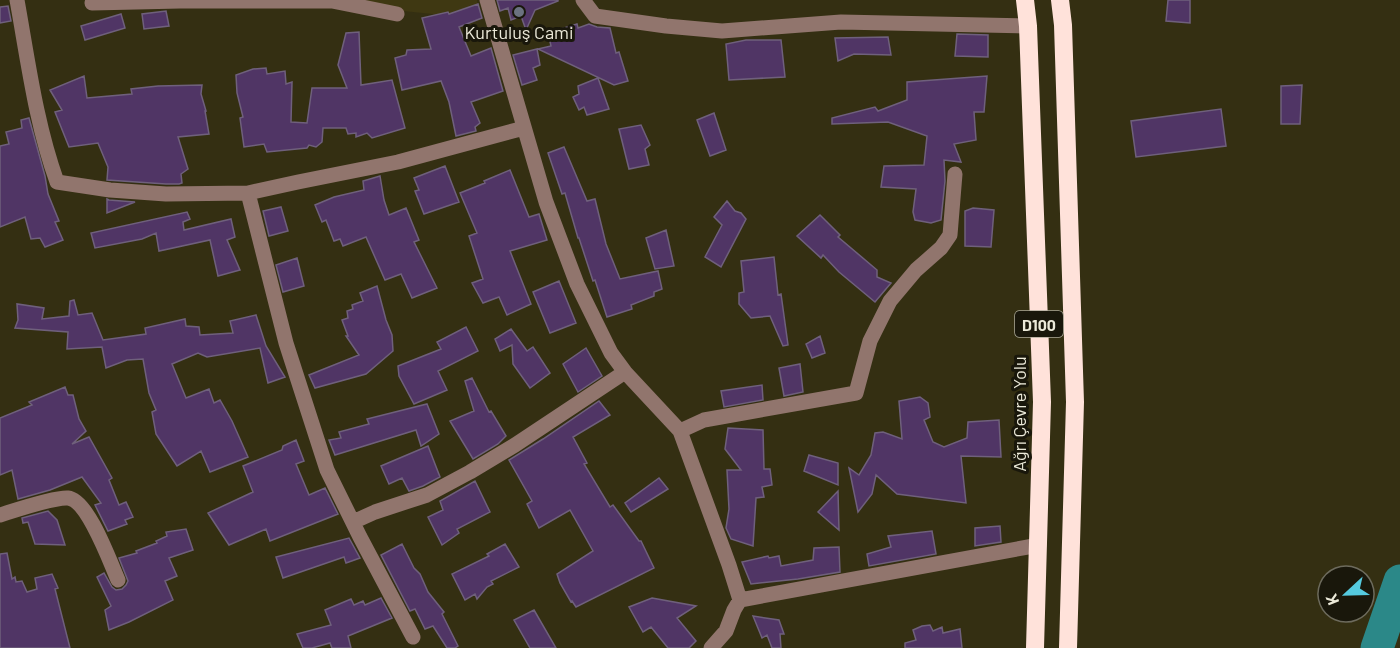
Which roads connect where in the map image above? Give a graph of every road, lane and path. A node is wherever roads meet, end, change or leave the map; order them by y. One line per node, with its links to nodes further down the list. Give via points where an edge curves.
1 (17, 0): 12 (street, via 39,115 57,182 166,194)
2 (487, 0): 10 (street)
3 (583, 0): 9 (street, via 595,16 722,31 841,22)
4 (1025, 0): 9 (highway, Ağrı Çevre Yolu / D100)
5 (1060, 0): 23 (highway, D100, via 1075,402)
6 (179, 1): 7 (street); 8 (street, via 332,1)
7 (92, 3)
8 (397, 14)
9 (1028, 26): 17 (highway, Ağrı Çevre Yolu / D100, via 1042,402)
10 (524, 128): 12 (street, via 398,162); 13 (street, via 577,284 611,353)
11 (955, 174): 14 (street, via 950,235 890,301 870,341 856,393 704,420)
12 (248, 193): 16 (street, via 286,343 327,470)
13 (625, 372): 14 (street); 16 (street, via 470,472 426,495)
14 (680, 432): 19 (street)
15 (0, 515): 18 (street, via 72,498 95,526)
16 (353, 522): 20 (street)
17 (1039, 545): 19 (street); 22 (highway, Ağrı Çevre Yolu / D100)
18 (118, 580)
19 (740, 600): 21 (street, via 726,631)
20 (413, 637)
21 (711, 648)
22 (1035, 648)
23 (1068, 648)

